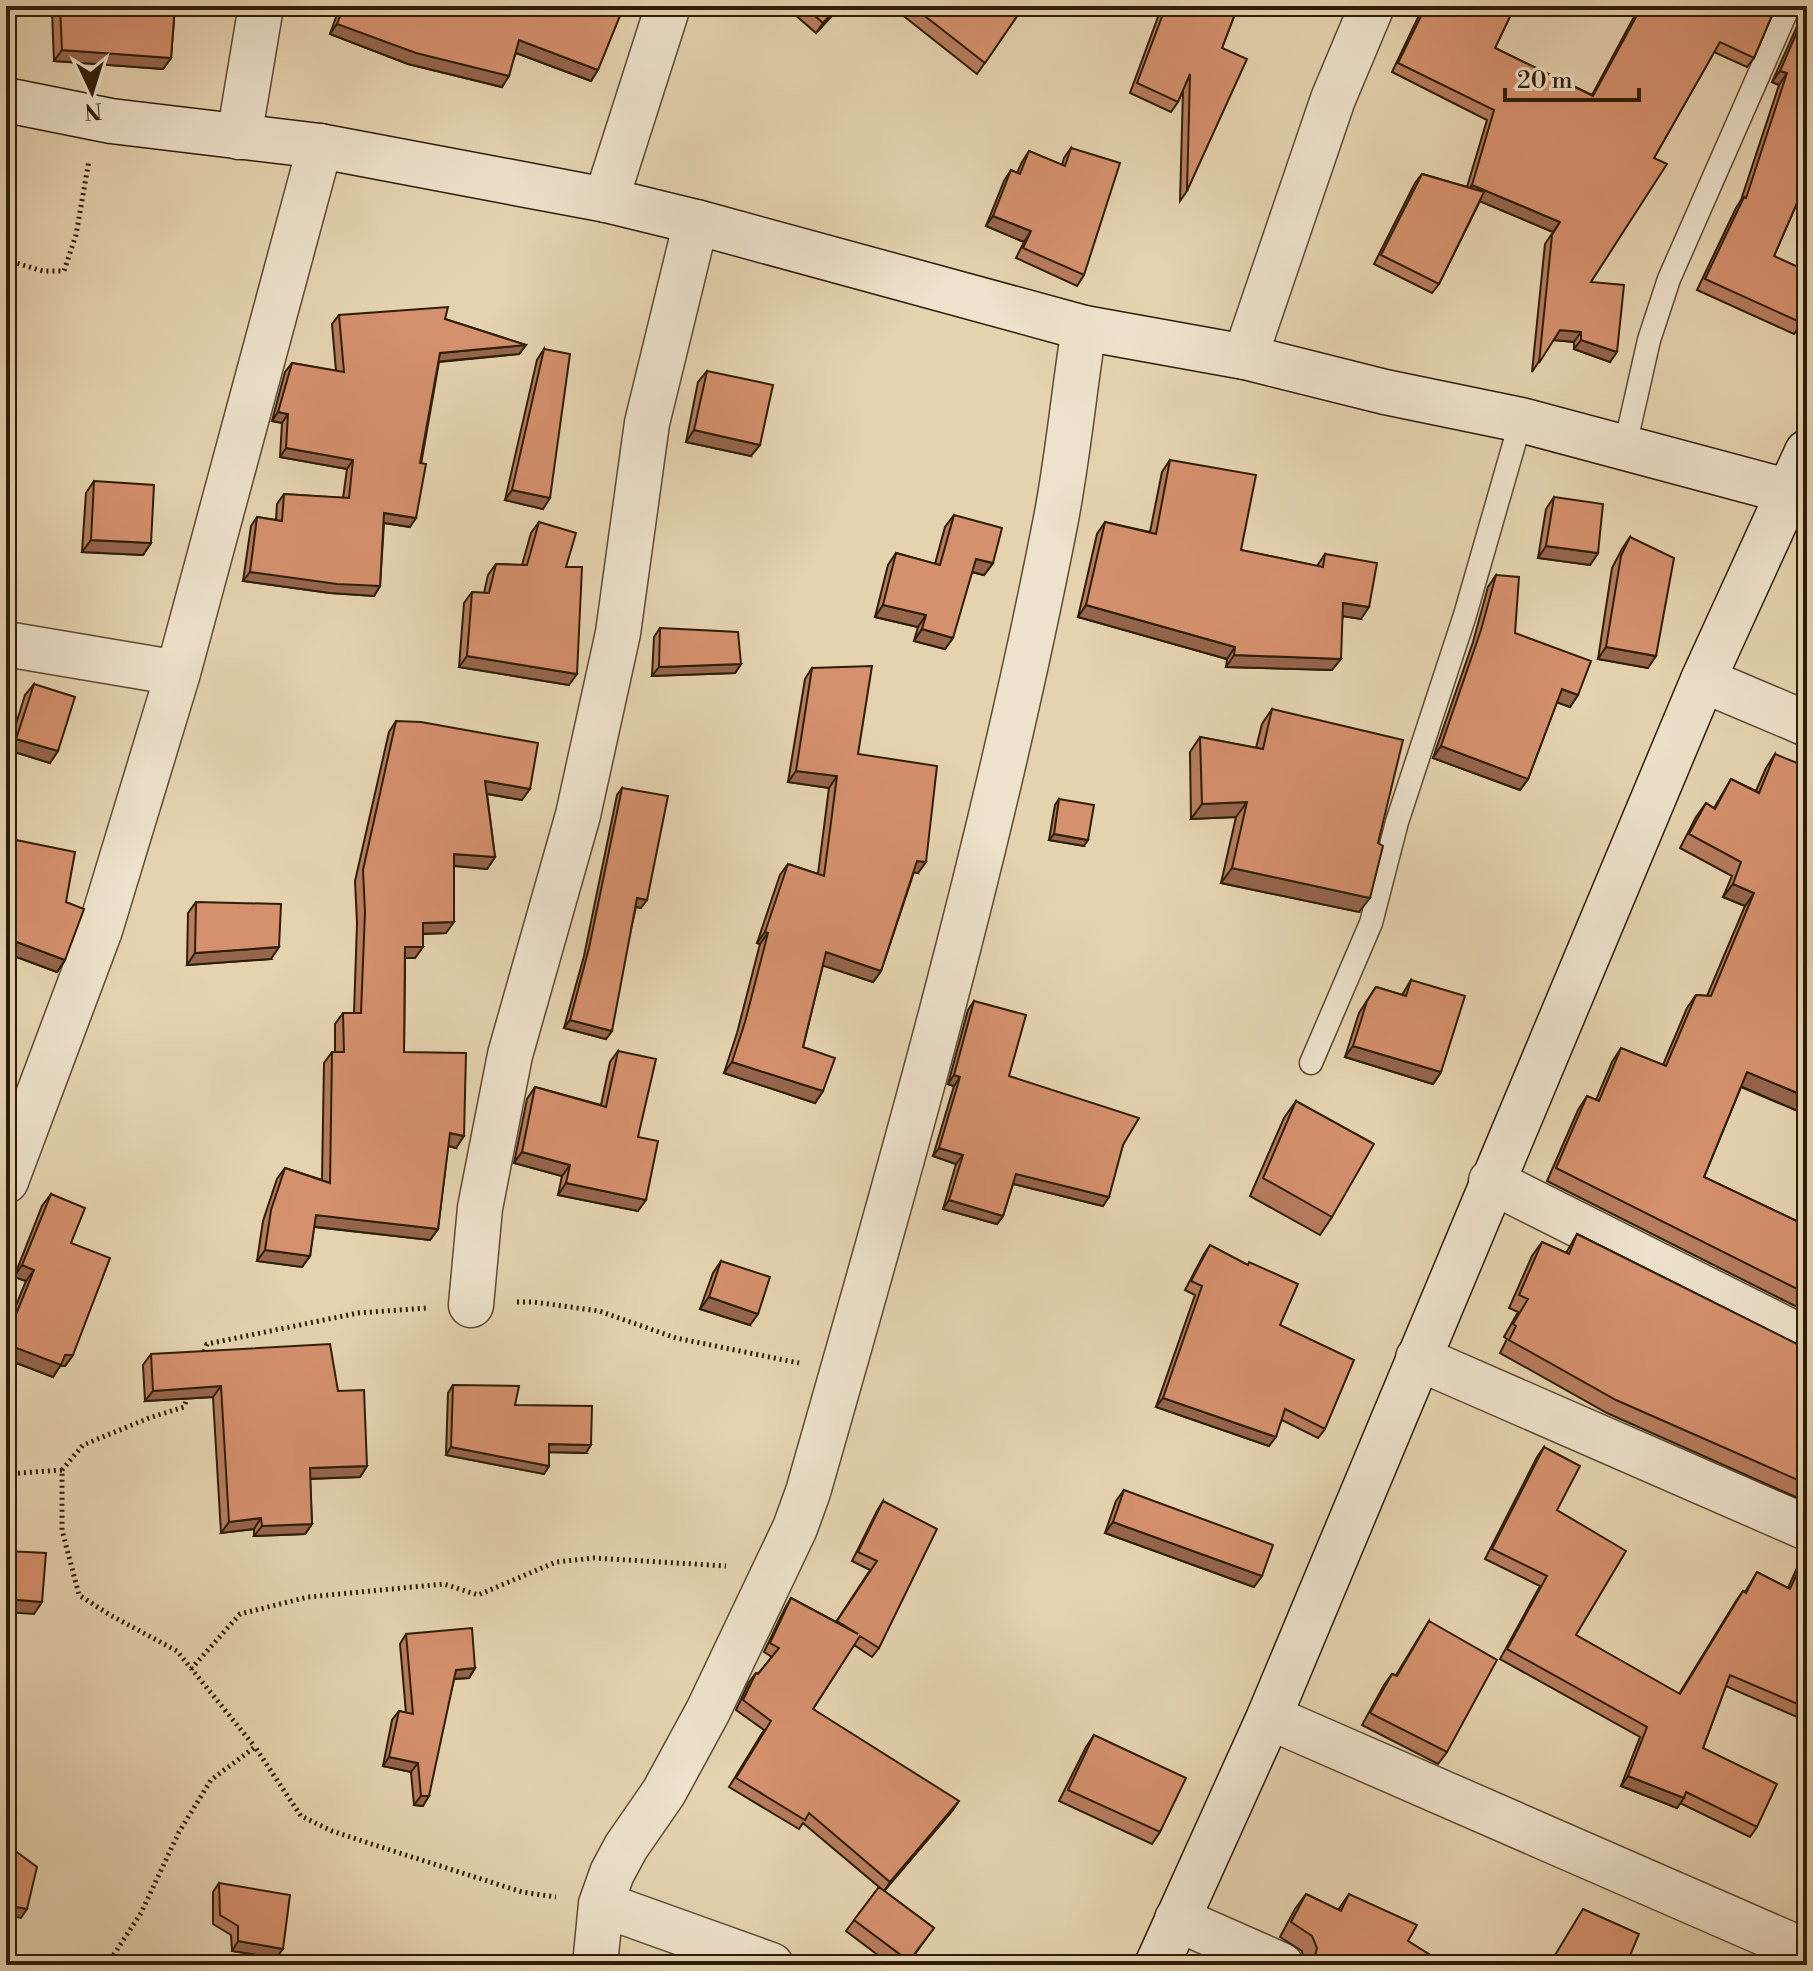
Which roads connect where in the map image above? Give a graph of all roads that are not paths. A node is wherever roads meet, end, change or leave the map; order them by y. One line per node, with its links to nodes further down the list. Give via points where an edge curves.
1 (261, 6): 6 (street)
2 (668, 6): 8 (street)
3 (1372, 6): 11 (street, via 1333,99)
4 (1789, 6): 13 (lane, via 1669,279)
5 (6, 100): 6 (street, via 111,121)
6 (239, 137): 7 (street)
7 (320, 146): 8 (street); 17 (street)
8 (606, 200): 9 (street)
9 (696, 222): 10 (street); 23 (street, via 647,423 618,633 578,815 510,1055 480,1208)
10 (1084, 328): 11 (street); 28 (street, via 1056,516 1001,780 808,1492 708,1711 664,1792 626,1847)
11 (1245, 357): 12 (street)
12 (1521, 420): 13 (street); 20 (lane, via 1371,923)
13 (1625, 446): 15 (street)
14 (1807, 452): 15 (street)
15 (1790, 492): 18 (street)
16 (6, 644): 17 (street)
17 (178, 673): 21 (street, via 100,930)
18 (1703, 680): 19 (street); 22 (street)
19 (1807, 724)
20 (1311, 1063)
21 (6, 1181)
22 (1491, 1181): 24 (street); 25 (street)
23 (471, 1305)
24 (1807, 1340)
25 (1418, 1358): 26 (street); 27 (street)
26 (1807, 1528)
27 (1269, 1717): 29 (street); 30 (street)
28 (601, 1904): 31 (street); 32 (street)
29 (1177, 1919): 33 (street); 34 (street)
30 (1807, 1952)
31 (595, 1965)
32 (771, 1965)
33 (1157, 1965)
34 (1281, 1965)

